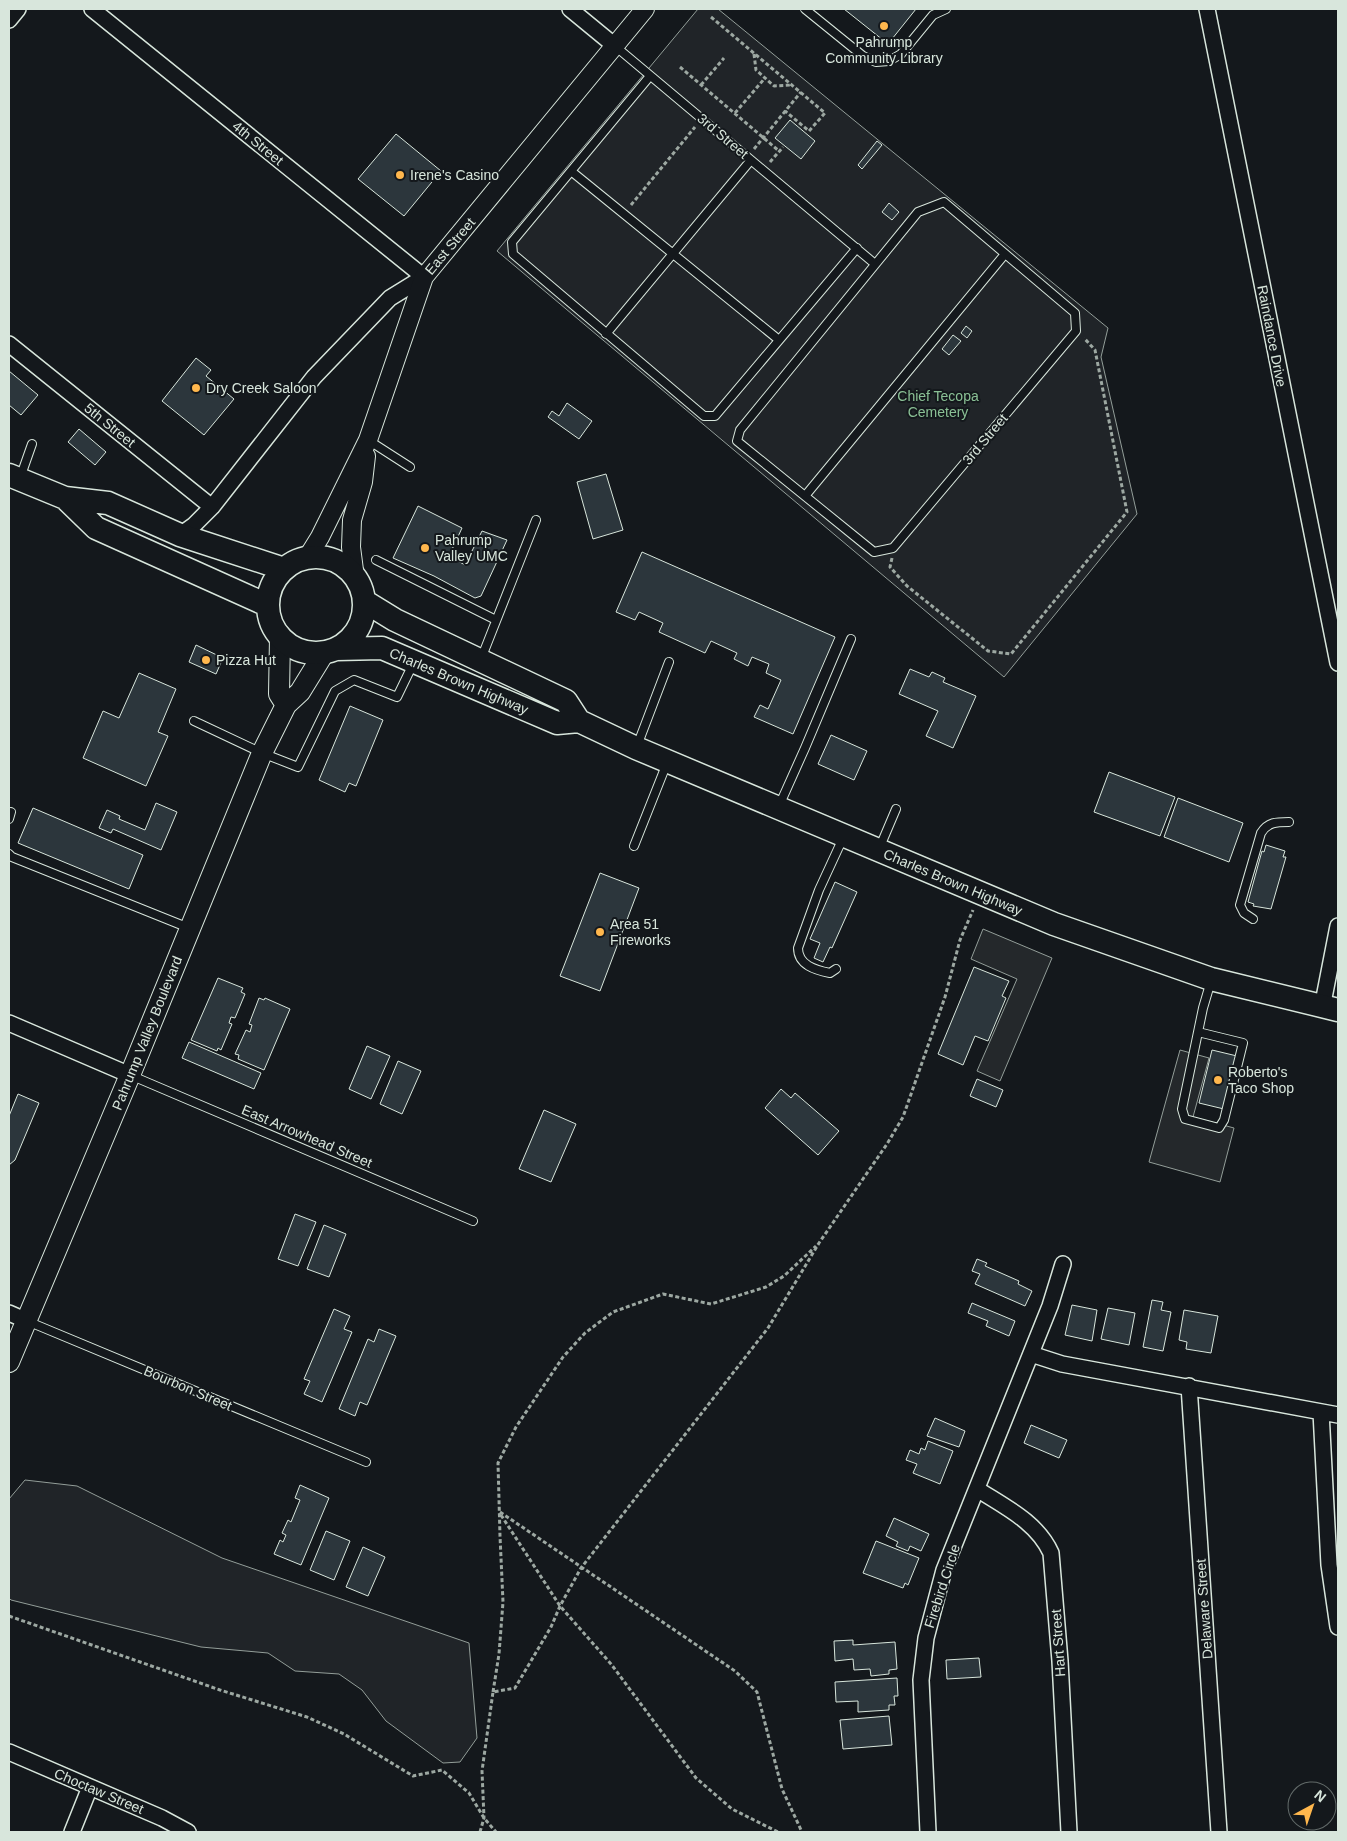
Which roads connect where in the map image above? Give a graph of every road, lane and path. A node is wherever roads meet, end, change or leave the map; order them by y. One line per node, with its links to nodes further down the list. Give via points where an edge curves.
1 (18, 9): 9 (street)
2 (92, 9): 33 (street, 4th Street)
3 (570, 9): 10 (street, 3rd Street)
4 (645, 9): 10 (street, East Street)
5 (805, 9): 6 (lane, via 863,56 876,62 889,61 901,54 933,15)
6 (946, 9)
7 (1207, 9): 61 (street, Raindance Drive)
8 (711, 17): 11 (path)
9 (9, 20)
10 (615, 46): 14 (lane, 3rd Street); 33 (street, East Street)
11 (754, 54): 15 (path, via 756,70); 17 (path)
12 (724, 58): 16 (path)
13 (680, 67): 16 (path)
14 (650, 76): 21 (lane, 3rd Street); 27 (lane)
15 (764, 78): 17 (path, via 774,86); 20 (path)
16 (701, 85): 20 (path)
17 (792, 85): 18 (path)
18 (801, 92): 19 (path); 19 (path, via 825,113 810,132)
19 (785, 111): 22 (path)
20 (735, 113): 22 (path)
21 (702, 118): 25 (lane, 3rd Street); 28 (path)
22 (763, 138): 24 (path); 25 (path)
23 (782, 147): 24 (path)
24 (779, 151): 26 (path)
25 (749, 158): 26 (lane, 3rd Street); 30 (lane)
26 (764, 170): 29 (lane, 3rd Street)
27 (571, 171): 28 (lane); 35 (lane, via 512,242 513,254)
28 (624, 214): 30 (lane)
29 (856, 248): 32 (lane, 3rd Street); 36 (lane)
30 (673, 254): 35 (lane); 36 (lane)
31 (1005, 254): 32 (lane, via 944,202 918,212); 34 (lane, via 1075,313); 42 (lane)
32 (876, 264): 42 (lane, via 740,430 737,441)
33 (424, 277): 38 (street); 44 (street, East Street, via 390,298 314,377)
34 (1076, 331): 47 (lane, 3rd Street); 47 (path, via 1095,350 1127,512 1011,654 988,652 907,586 890,567)
35 (606, 334): 36 (lane, via 704,416 715,416)
36 (779, 340)
37 (9, 344): 44 (street, 5th Street)
38 (368, 440): 40 (lane); 48 (street); 51 (street, via 363,482 352,520)
39 (32, 444): 41 (lane)
40 (410, 466)
41 (14, 477): 43 (main road)
42 (805, 496): 47 (lane, via 874,552)
43 (64, 498): 46 (main road, via 108,503); 53 (main road, via 96,528)
44 (212, 506): 46 (street, East Street)
45 (536, 520): 54 (lane)
46 (180, 535): 50 (main road)
47 (893, 548)
48 (307, 558): 50 (main road); 51 (main road, via 321,557 334,561)
49 (376, 560): 54 (lane)
50 (284, 569): 53 (main road, via 272,585)
51 (355, 578): 52 (main road)
52 (364, 602): 57 (main road, via 363,616 357,629 348,640); 58 (main road, Charles Brown Highway)
53 (267, 605): 55 (main road, via 273,628)
54 (496, 620): 58 (lane)
55 (280, 637): 57 (main road, via 292,647 308,652); 62 (main road, via 279,694)
56 (851, 639): 68 (lane)
57 (330, 651): 59 (main road, Charles Brown Highway, via 382,648); 62 (main road, Pahrump Valley Boulevard, via 300,692)
58 (480, 661): 64 (main road, Charles Brown Highway, via 566,701)
59 (414, 662): 64 (main road, Charles Brown Highway, via 557,723); 66 (lane, via 397,696 354,680 334,691 298,767)
60 (669, 662): 65 (lane)
61 (1338, 663)
62 (286, 705): 66 (main road, Pahrump Valley Boulevard)
63 (194, 721): 66 (lane)
64 (579, 721): 65 (main road, Charles Brown Highway)
65 (636, 748): 67 (main road, Charles Brown Highway)
66 (262, 752): 78 (main road, Pahrump Valley Boulevard)
67 (667, 761): 68 (main road, Charles Brown Highway); 72 (lane)
68 (778, 808): 71 (main road, Charles Brown Highway)
69 (896, 810): 73 (lane)
70 (1289, 822): 76 (lane, via 1275,822 1260,833 1240,905 1244,914)
71 (844, 836): 73 (main road, Charles Brown Highway); 79 (lane, via 798,948 801,960 814,969 830,973)
72 (634, 846)
73 (878, 851): 75 (main road, Charles Brown Highway)
74 (9, 854): 78 (lane)
75 (981, 894): 80 (main road, Charles Brown Highway, via 1054,924); 86 (path, via 960,940 945,997 903,1117)
76 (1253, 919)
77 (1338, 926): 81 (street)
78 (190, 929): 84 (main road, Pahrump Valley Boulevard)
79 (836, 969)
80 (1212, 979): 81 (main road, Charles Brown Highway); 83 (lane)
81 (1330, 1009)
82 (9, 1023): 84 (street)
83 (1198, 1032): 83 (lane, via 1182,1109 1185,1119 1219,1128 1224,1120 1244,1043)
84 (130, 1075): 85 (lane, East Arrowhead Street); 88 (main road, Pahrump Valley Boulevard)
85 (473, 1221)
86 (819, 1243): 96 (path, via 784,1276 766,1287 711,1304 663,1294 614,1312 585,1333 563,1357 516,1427 498,1463); 97 (path, via 768,1328)
87 (1064, 1264): 89 (street, Firebird Circle)
88 (17, 1317): 90 (main road, Pahrump Valley Boulevard); 94 (lane, Bourbon Street)
89 (1031, 1354): 91 (street, via 1062,1364); 95 (street, Firebird Circle)
90 (9, 1362)
91 (1189, 1386): 92 (street); 113 (street, Delaware Street)
92 (1321, 1412): 93 (street); 100 (street, via 1329,1565)
93 (1338, 1415)
94 (366, 1462)
95 (977, 1489): 111 (street, Firebird Circle, via 944,1570 926,1638 921,1680); 112 (street, Hart Street, via 1025,1520 1045,1540 1051,1553)
96 (499, 1512): 97 (path); 98 (path); 101 (path, via 503,1602)
97 (581, 1568): 98 (path); 110 (path, via 735,1671 757,1692 782,1789)
98 (560, 1606): 101 (path, via 515,1688); 109 (path, via 611,1664 696,1778 732,1809)
99 (9, 1616): 104 (path, via 307,1717 344,1734 413,1776 442,1770 469,1793)
100 (1338, 1627)
101 (493, 1692): 104 (path, via 482,1772)
102 (9, 1752): 103 (street, Choctaw Street)
103 (90, 1787): 105 (street); 106 (street, Choctaw Street)
104 (484, 1818): 107 (path); 108 (path)
105 (72, 1832)
106 (188, 1832)
107 (480, 1832)
108 (496, 1832)
109 (778, 1832)
110 (802, 1832)
111 (928, 1832)
112 (1069, 1832)
113 (1219, 1832)

